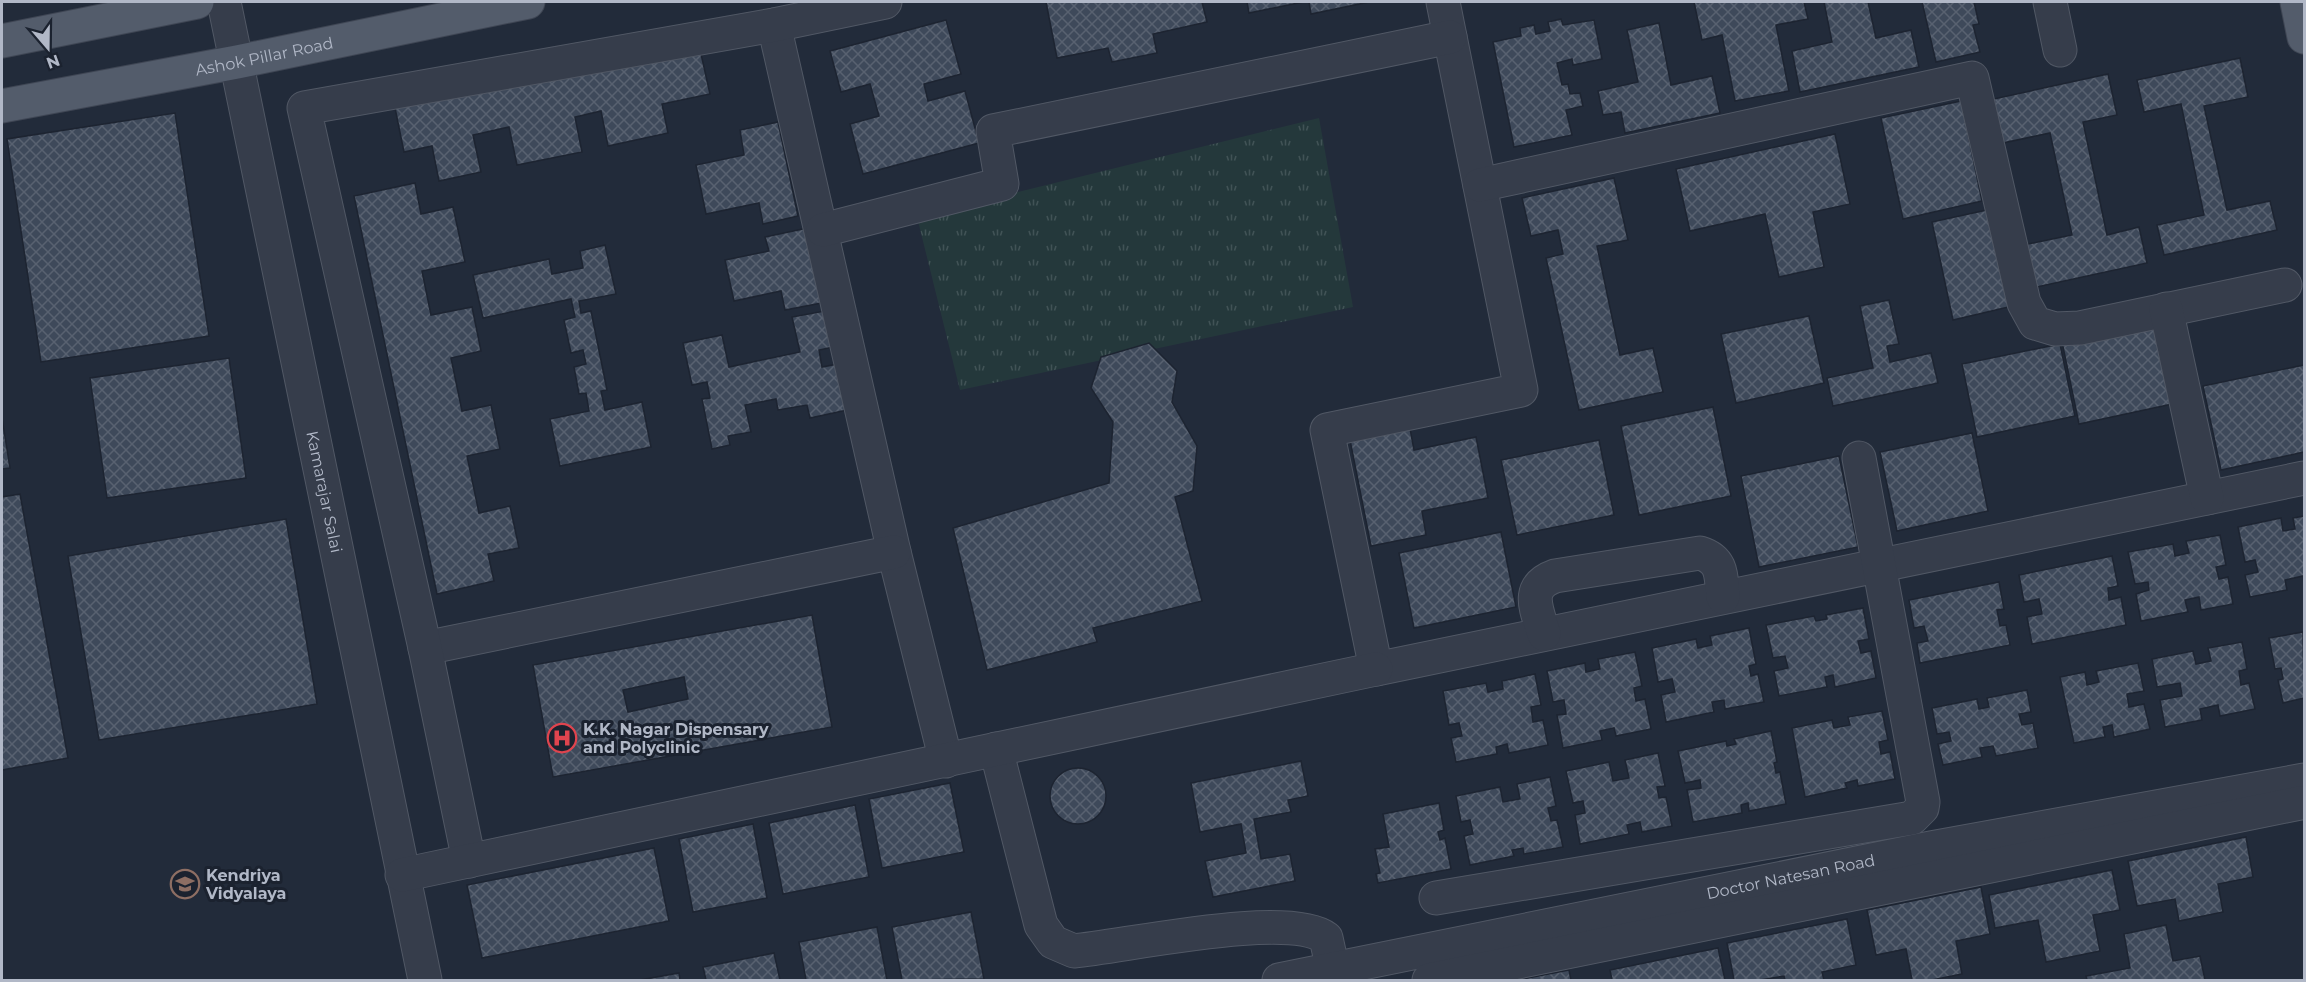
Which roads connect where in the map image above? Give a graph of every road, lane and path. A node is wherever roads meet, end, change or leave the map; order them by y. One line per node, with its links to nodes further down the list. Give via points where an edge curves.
1 (197, 2): 8 (main road)
2 (224, 2): 14 (street, Kamarajar Salai)
3 (528, 2): 14 (main road, Ashok Pillar Road)
4 (885, 2): 9 (street)
5 (1443, 2): 10 (street)
6 (2050, 2): 13 (street)
7 (2297, 2): 11 (main road)
8 (148, 7): 12 (main road)
9 (774, 25): 17 (street); 27 (street, via 304,108)
10 (1450, 37): 16 (street); 17 (street, via 993,132 1002,184)
11 (2304, 38)
12 (2, 41)
13 (2060, 50)
14 (237, 62): 15 (main road, Ashok Pillar Road); 34 (street, Kamarajar Salai)
15 (2, 106)
16 (1480, 185): 19 (street, via 1972,78 2024,303 2035,323 2055,329 2080,328); 28 (street, via 1521,390 1327,429)
17 (823, 230): 23 (street)
18 (2285, 285): 19 (street)
19 (2166, 309): 22 (street)
20 (1859, 458): 24 (street)
21 (2304, 478): 22 (street)
22 (2207, 498): 24 (street)
23 (894, 552): 27 (street); 30 (street)
24 (1879, 566): 25 (street); 35 (street, via 1923,802 1912,818)
25 (1723, 597): 26 (street); 26 (street, via 1716,561 1700,553 1555,576 1542,580 1536,589 1535,601)
26 (1544, 634): 28 (street)
27 (425, 648): 33 (street)
28 (1376, 669): 29 (street)
29 (996, 749): 30 (street); 36 (street, via 1041,924 1053,942 1074,951 1270,926 1318,932 1326,939)
30 (946, 760): 33 (street)
31 (2304, 780): 36 (street, Doctor Natesan Road, via 1931,848)
32 (2304, 802): 39 (street)
33 (469, 861): 34 (street)
34 (402, 875): 37 (street, Kamarajar Salai)
35 (1436, 898)
36 (1333, 970): 38 (street, Doctor Natesan Road)
37 (425, 981)
38 (1279, 981)
39 (1429, 981)

